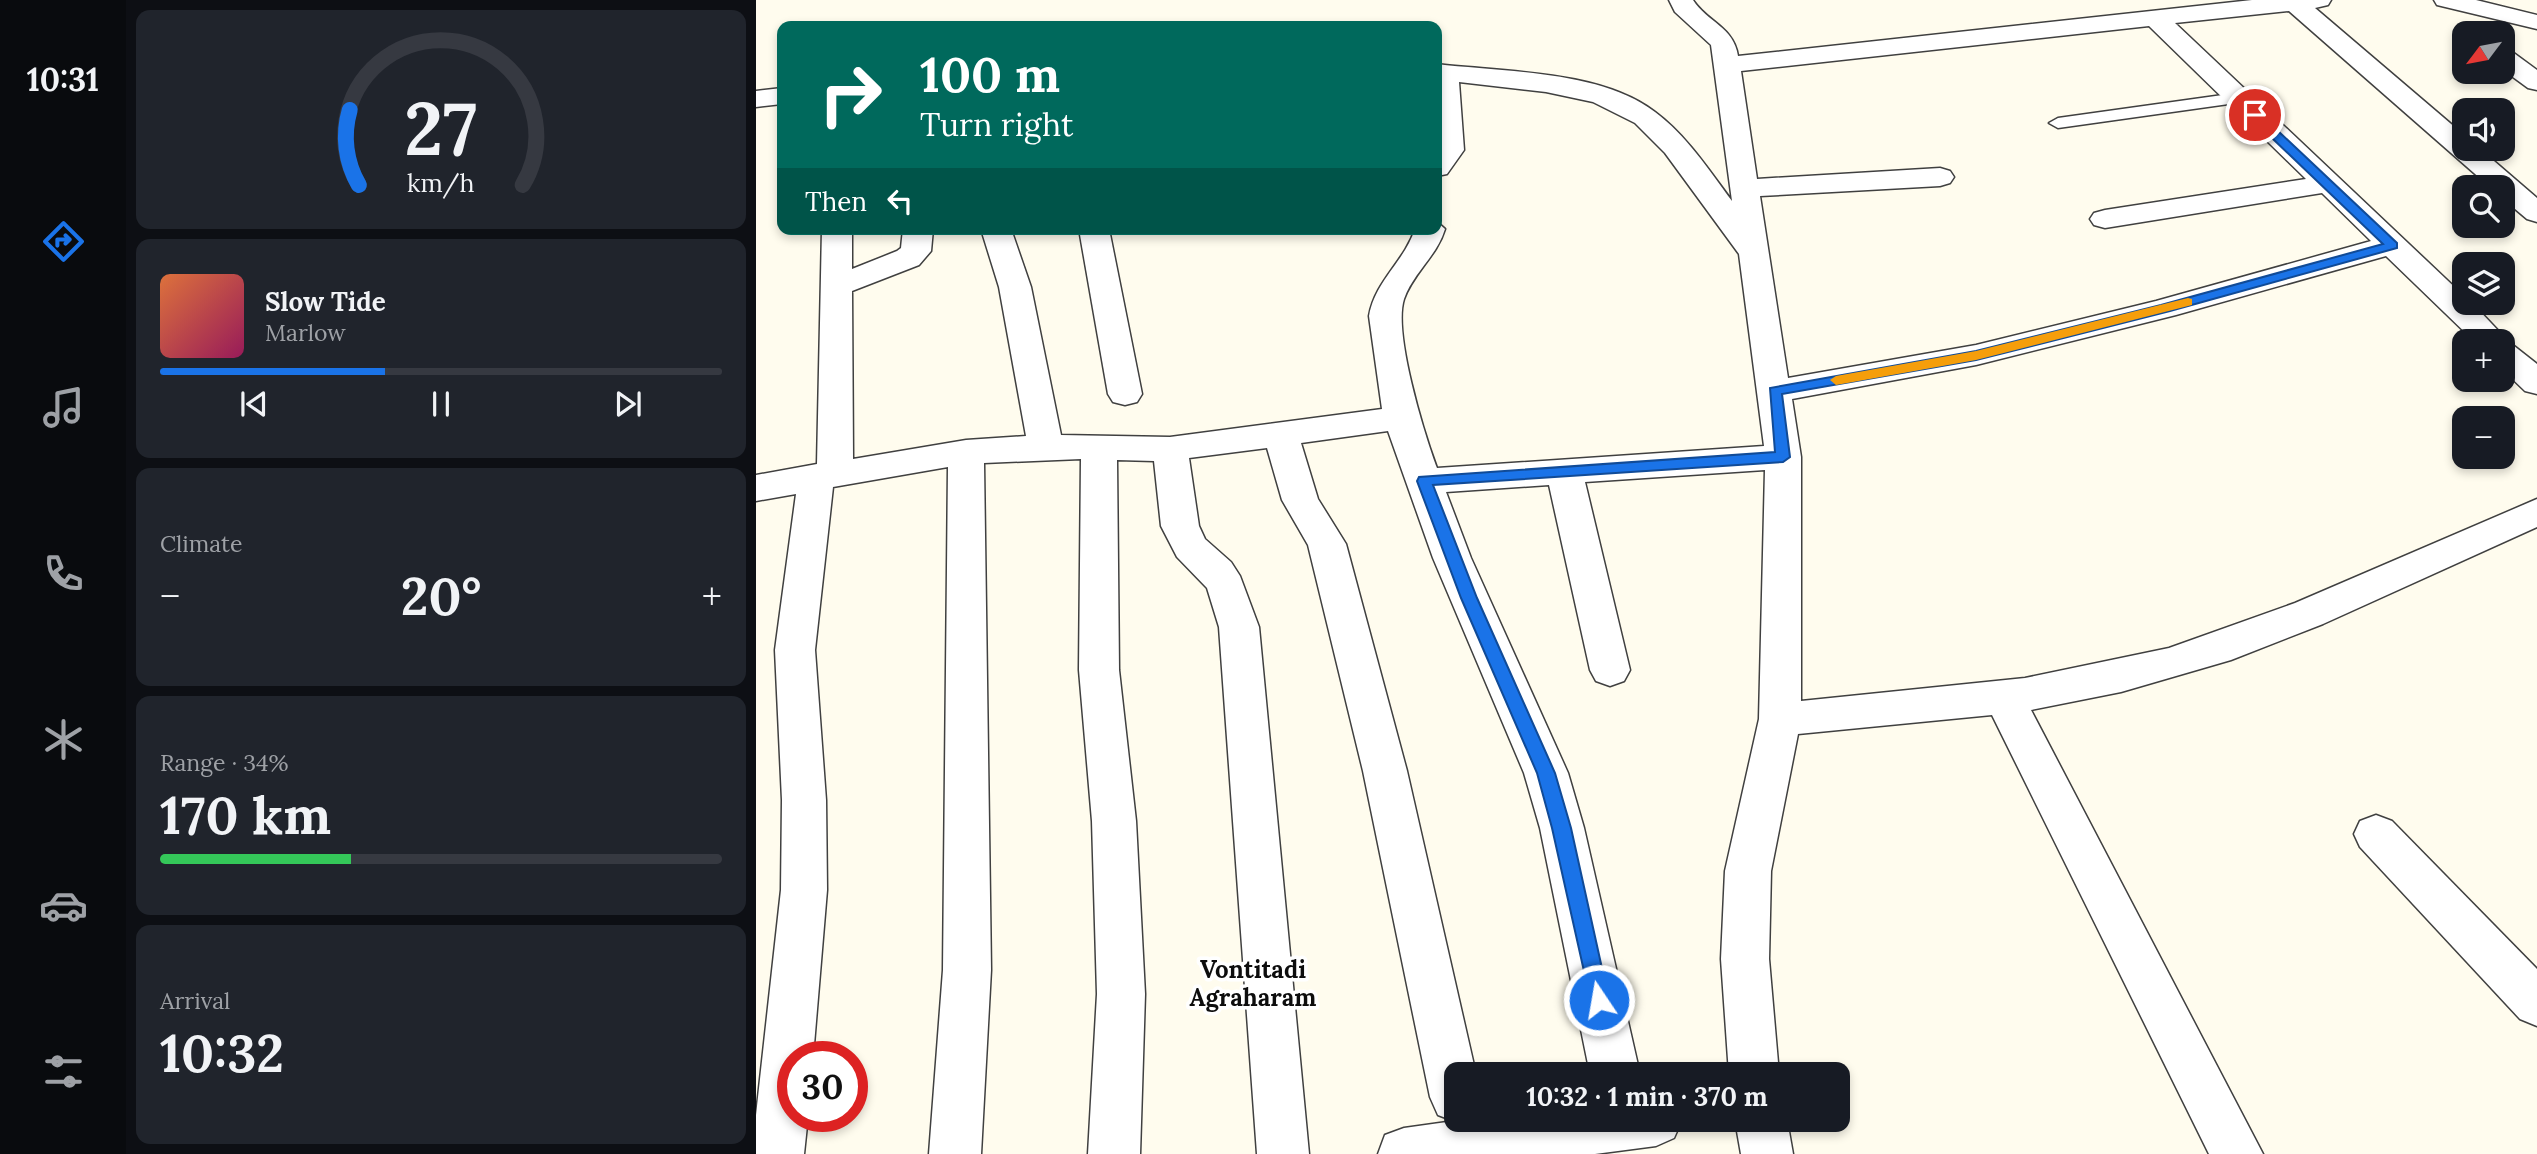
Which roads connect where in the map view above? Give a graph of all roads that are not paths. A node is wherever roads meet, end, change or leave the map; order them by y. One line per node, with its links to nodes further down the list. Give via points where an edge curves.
1 (1681, 0): 9 (street, via 1720,38)
2 (2428, 0): 7 (street)
3 (2446, 0): 8 (street)
4 (2307, 1): 5 (street); 22 (street)
5 (2238, 4): 6 (street)
6 (2156, 19): 9 (street); 15 (street)
7 (2456, 21)
8 (2537, 22)
9 (1727, 65): 21 (street)
10 (2515, 66): 13 (street)
11 (1442, 73): 30 (street, via 1597,94 1643,115 1694,173)
12 (1442, 82): 18 (street, via 1450,150)
13 (2537, 82)
14 (777, 97): 16 (street)
15 (2237, 98): 17 (lane); 20 (street)
16 (756, 99)
17 (2057, 123)
18 (1442, 160)
19 (1940, 177): 21 (street)
20 (2327, 184): 23 (street); 29 (street)
21 (1745, 188): 30 (street)
22 (2537, 213)
23 (2105, 219)
24 (837, 235): 31 (street)
25 (917, 235): 31 (street, via 916,251 908,258)
26 (998, 235): 39 (street, via 1015,287)
27 (1095, 235): 36 (street)
28 (1428, 235): 37 (street, via 1386,300)
29 (2392, 245): 32 (street); 35 (street, via 1976,355)
30 (1755, 255): 35 (street)
31 (836, 286): 45 (street)
32 (2480, 329)
33 (2515, 362): 34 (street)
34 (2537, 383)
35 (1775, 391): 43 (street)
36 (1125, 394)
37 (1401, 418): 38 (street); 46 (street)
38 (1281, 435): 41 (street); 54 (street, via 1300,500 1327,544 1385,771)
39 (1046, 447): 40 (street); 42 (street)
40 (1098, 449): 41 (street); 61 (street, via 1099,670 1114,821 1121,994)
41 (1170, 449): 62 (street, via 1180,526 1190,547 1226,586 1239,627)
42 (966, 452): 45 (street); 60 (street, via 967,970)
43 (1783, 457): 44 (street); 51 (street)
44 (1564, 471): 46 (street); 49 (street)
45 (826, 474): 47 (street); 59 (street, via 795,650 804,890)
46 (1424, 481): 55 (street, via 1546,773)
47 (756, 488)
48 (2537, 512): 50 (street, via 2230,643 2126,676)
49 (1610, 670)
50 (2004, 697): 51 (street); 65 (street)
51 (1780, 719): 56 (street, via 1748,871 1745,959)
52 (2376, 834): 53 (street)
53 (2537, 1003)
54 (1448, 1062)
55 (1612, 1062)
56 (1753, 1062)
57 (1444, 1131): 63 (street)
58 (1763, 1132): 64 (street)
59 (778, 1154)
60 (955, 1154)
61 (1115, 1154)
62 (1283, 1154)
63 (1404, 1154)
64 (1767, 1154)
65 (2237, 1154)

